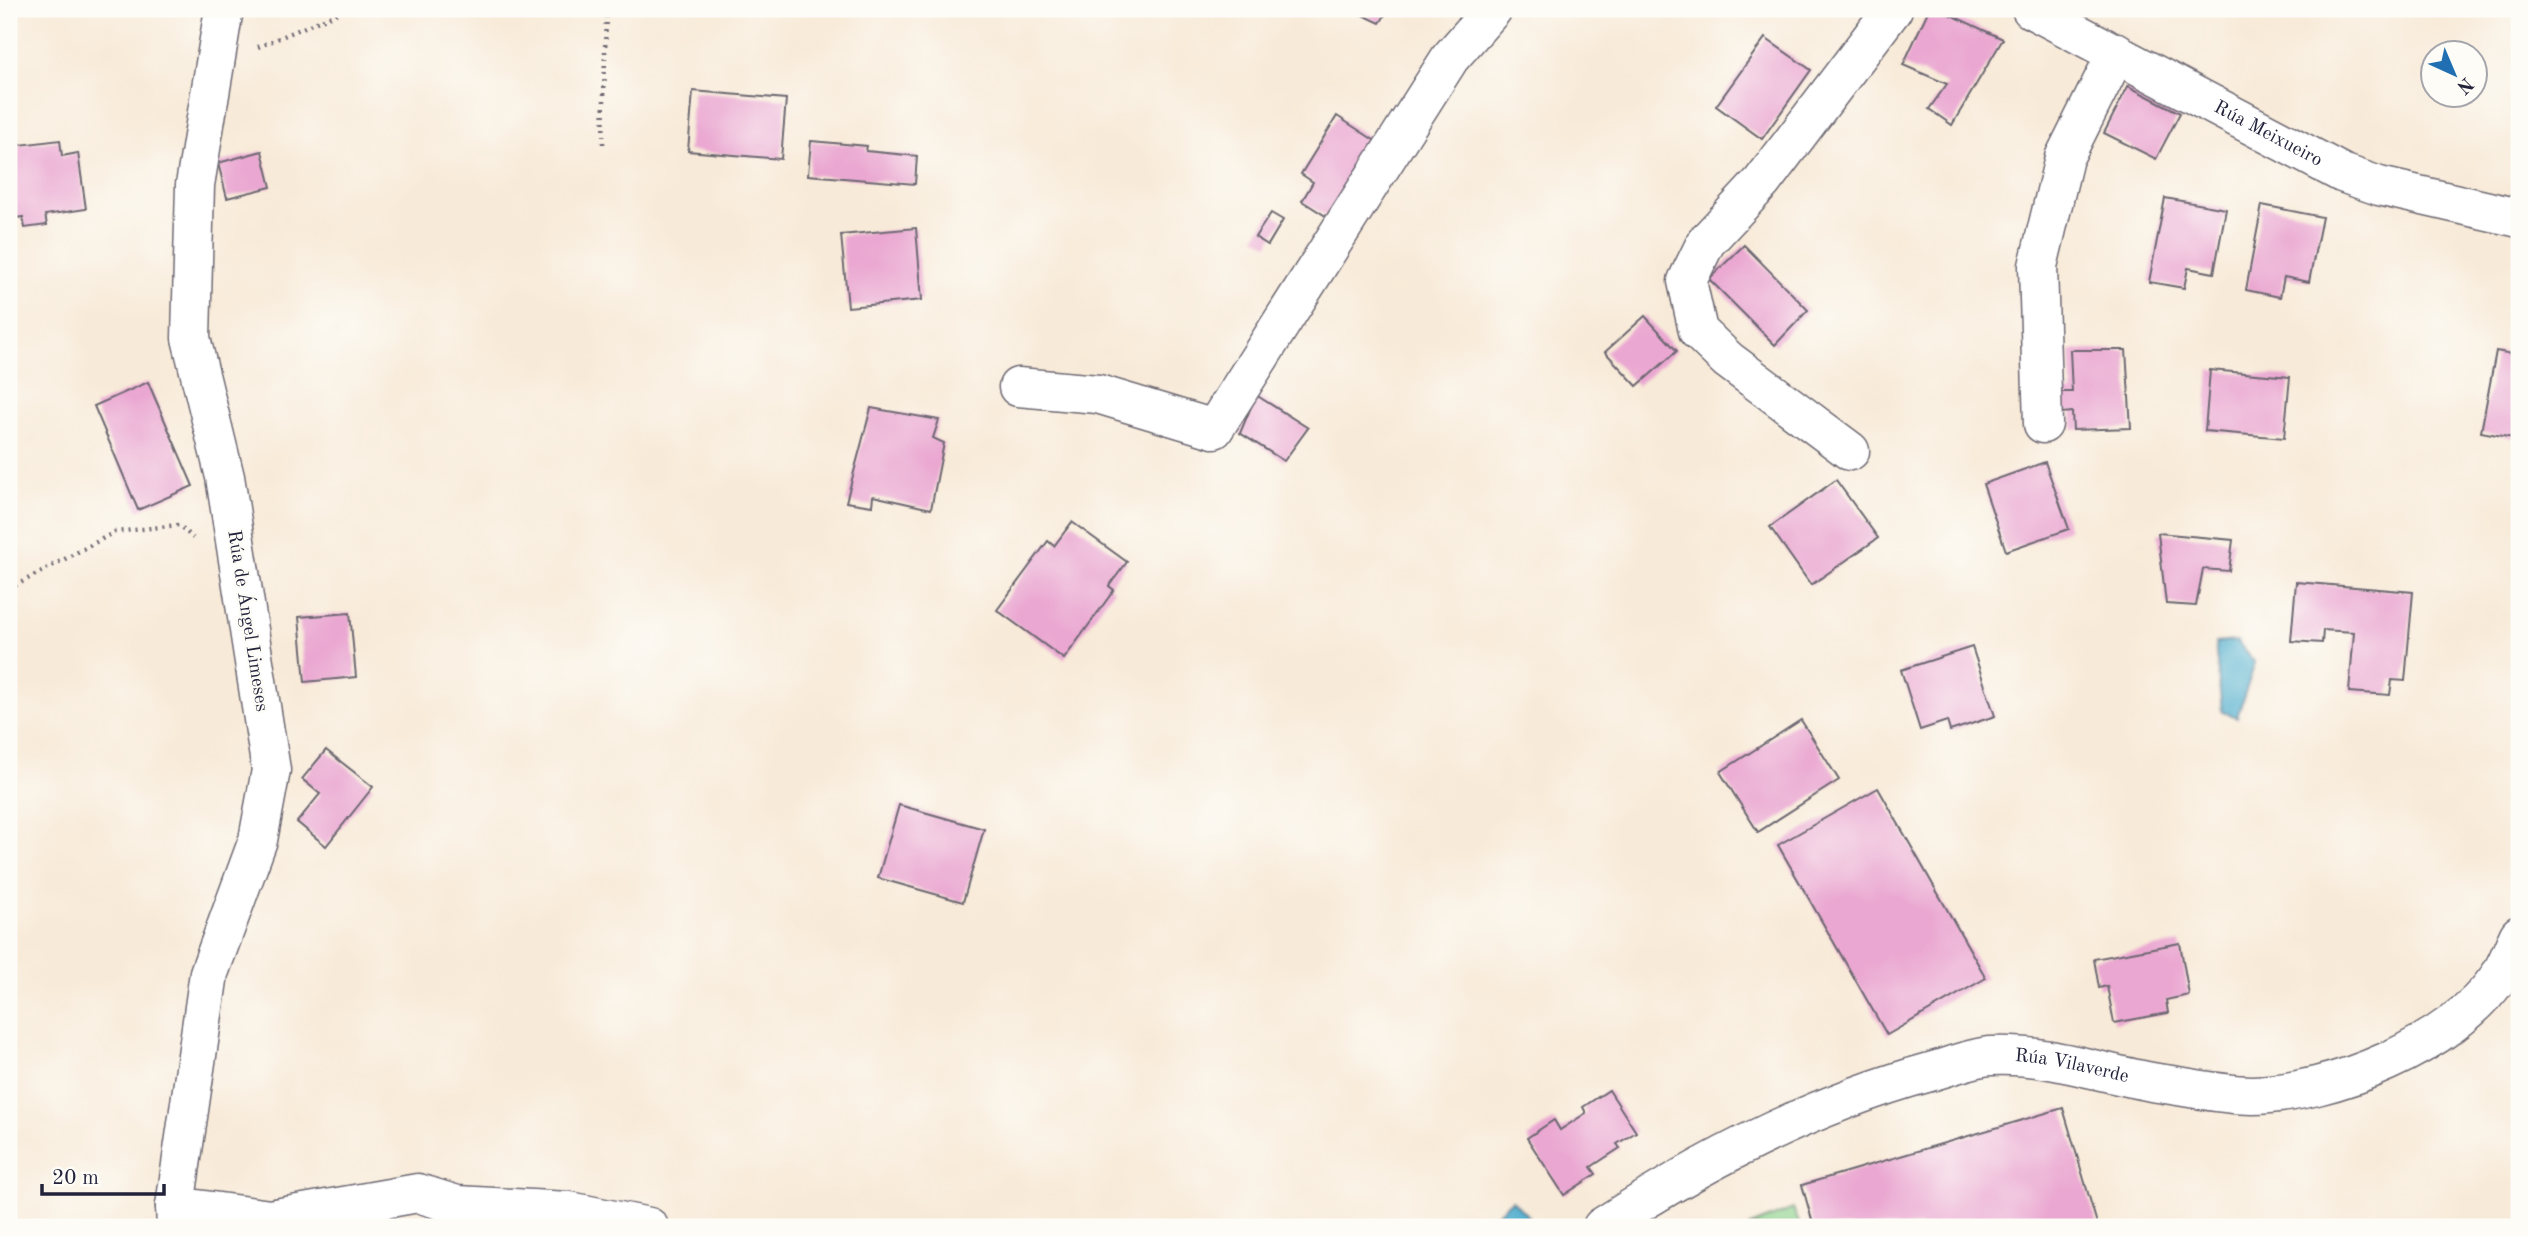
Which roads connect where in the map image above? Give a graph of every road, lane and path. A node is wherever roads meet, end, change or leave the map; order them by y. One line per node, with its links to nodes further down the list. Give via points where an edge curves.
1 (224, 9): 7 (street, Rúa de Ángel Limeses)
2 (347, 9): 7 (path, via 244,52)
3 (606, 9): 9 (path)
4 (1493, 9): 11 (street, via 1450,58 1214,429 1098,394)
5 (1893, 9): 13 (street, via 1762,183 1706,242 1687,281 1698,331 1728,360)
6 (2031, 9): 8 (street, Rúa Meixueiro)
7 (219, 51): 17 (street, Rúa de Ángel Limeses, via 195,185 191,338 225,477 271,770 258,840 209,973)
8 (2117, 52): 10 (street, Rúa Meixueiro, via 2342,173); 12 (street, via 2064,158 2038,266)
9 (603, 145)
10 (2519, 218)
11 (1018, 387)
12 (2043, 424)
13 (1850, 451)
14 (197, 542): 15 (path, via 179,525 115,532)
15 (9, 589)
16 (2519, 935): 19 (street, Rúa Vilaverde, via 2498,978 2469,1009 2423,1042 2378,1066 2314,1087 2252,1095 2155,1082 2065,1060 1990,1056 1879,1086 1758,1138)
17 (175, 1217): 18 (street, via 270,1219 418,1193 457,1205 569,1211)
18 (649, 1227)
19 (1602, 1227)

